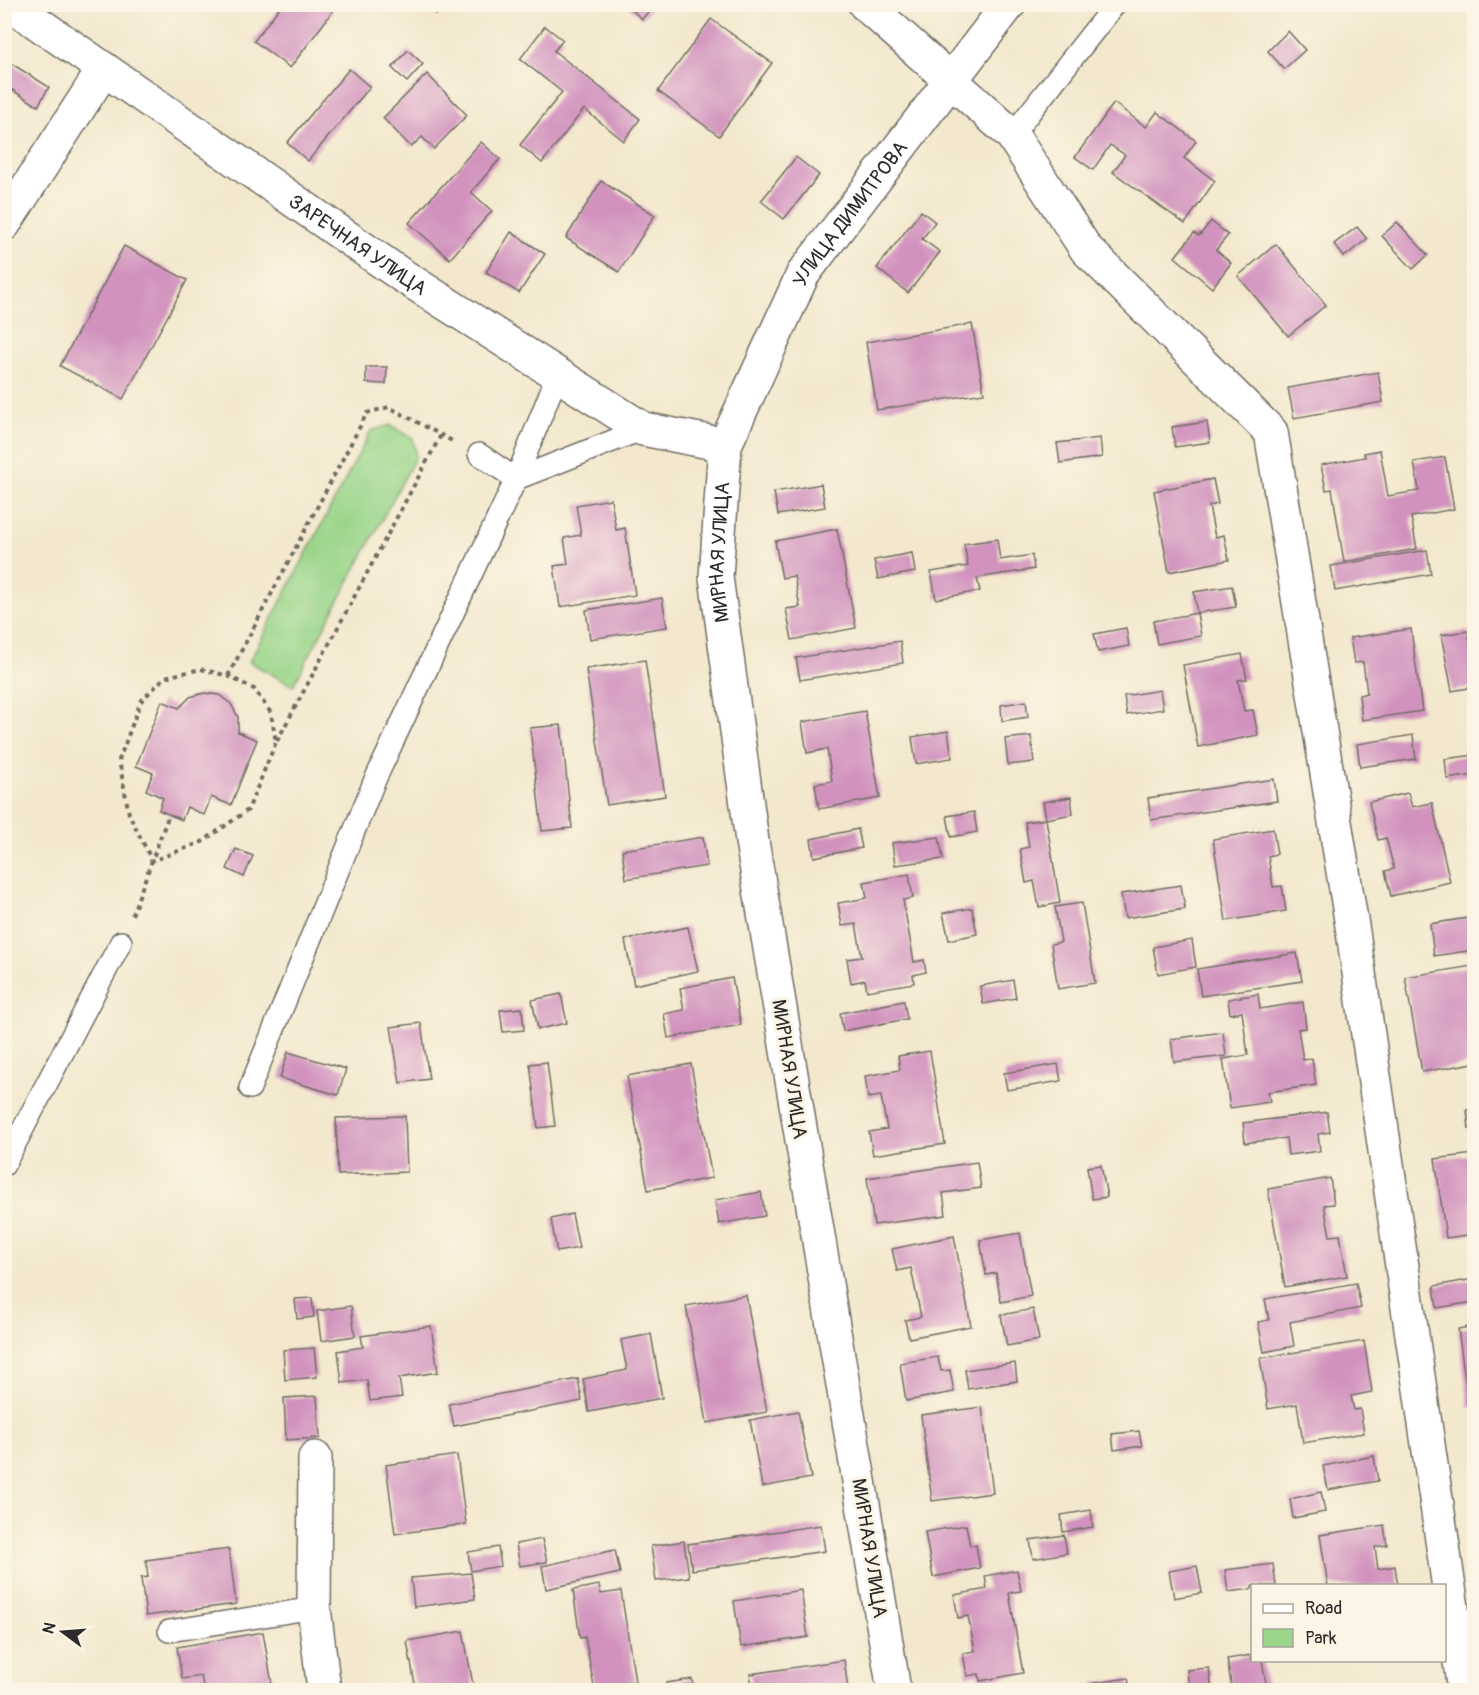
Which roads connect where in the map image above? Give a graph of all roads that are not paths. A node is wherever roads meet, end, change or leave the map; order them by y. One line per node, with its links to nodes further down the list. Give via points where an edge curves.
1 (10, 4): 5 (street, ЗАРЕЧНАЯ УЛИЦА)
2 (865, 4): 6 (street)
3 (1009, 4): 6 (street, УЛИЦА ДИМИТРОВА)
4 (1115, 4): 7 (lane)
5 (104, 69): 8 (street); 9 (street, ЗАРЕЧНАЯ УЛИЦА, via 400,274)
6 (951, 82): 7 (street); 11 (street, УЛИЦА ДИМИТРОВА, via 803,274)
7 (1012, 135): 22 (street, via 1086,249 1271,432 1353,932)
8 (4, 224)
9 (557, 376): 10 (street, ЗАРЕЧНАЯ УЛИЦА); 13 (lane)
10 (642, 429): 11 (street, ЗАРЕЧНАЯ УЛИЦА); 13 (lane)
11 (725, 445): 21 (street, МИРНАЯ УЛИЦА, via 717,589 752,841)
12 (479, 454): 13 (lane)
13 (516, 479): 15 (lane, via 374,782)
14 (121, 942): 16 (lane)
15 (250, 1088)
16 (4, 1166)
17 (315, 1458): 18 (street)
18 (314, 1608): 19 (lane); 20 (street)
19 (169, 1631)
20 (324, 1690)
21 (894, 1690)
22 (1464, 1690)

